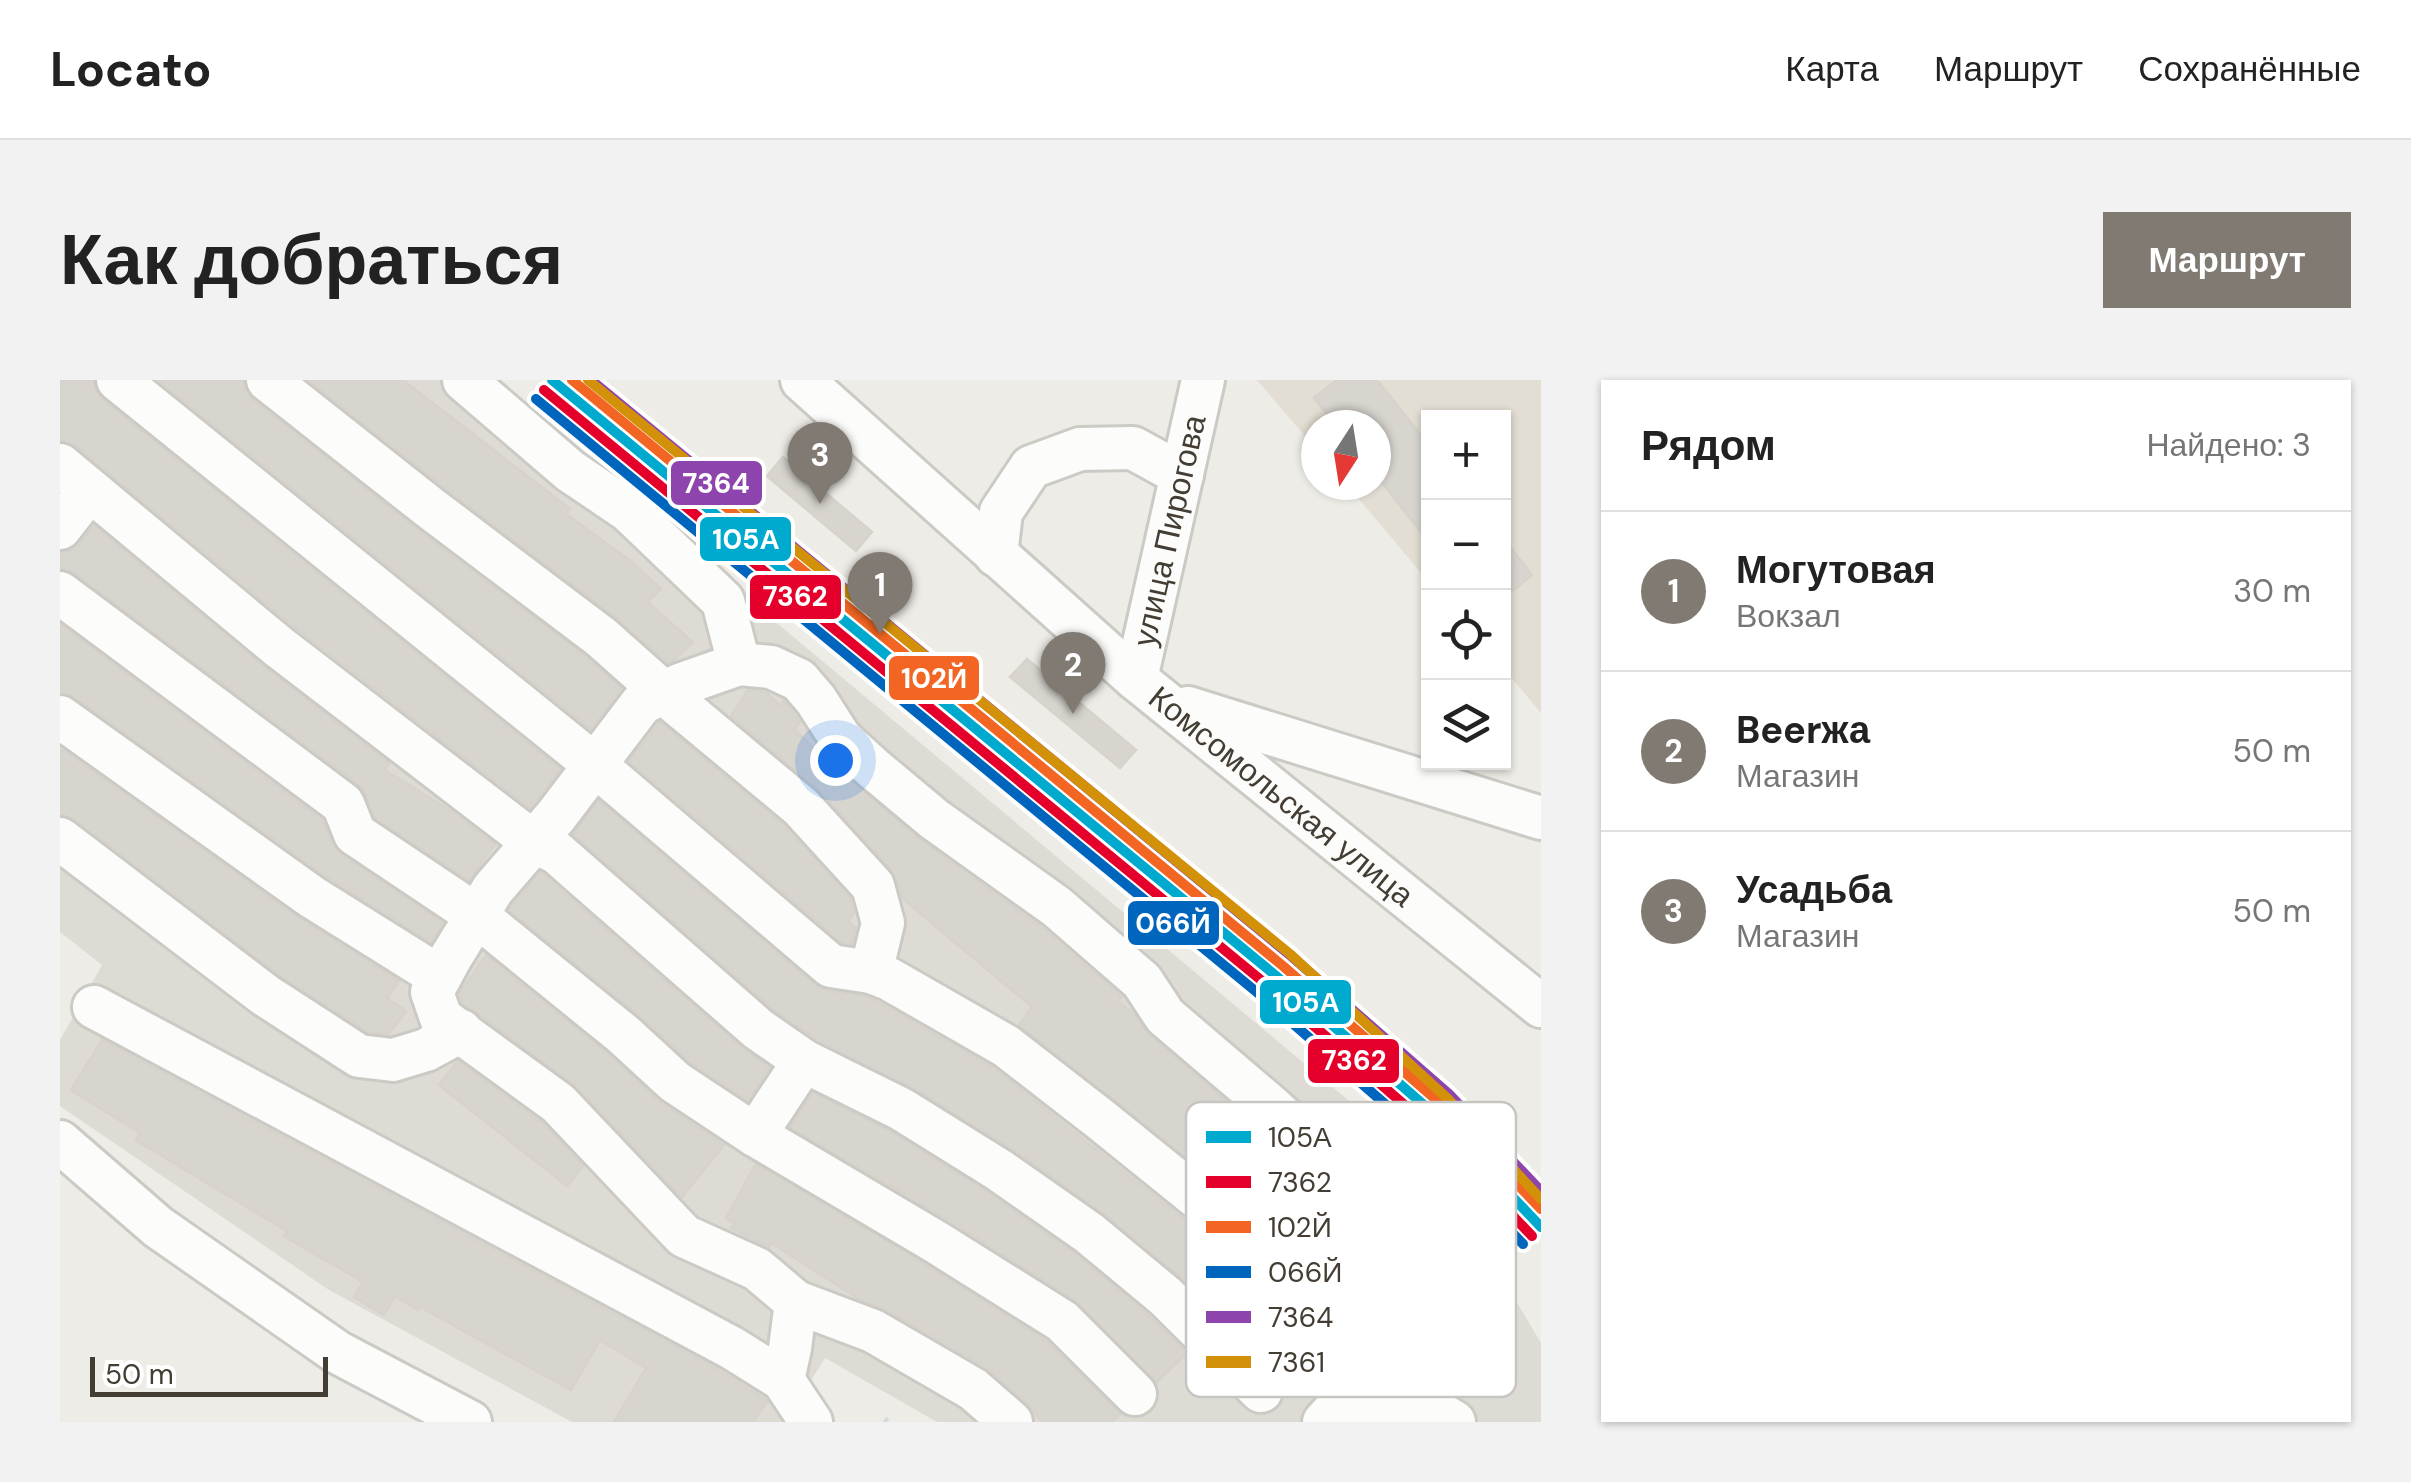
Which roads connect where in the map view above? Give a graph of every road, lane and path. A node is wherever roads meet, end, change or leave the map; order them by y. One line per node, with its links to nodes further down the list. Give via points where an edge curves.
1 (118, 380): 15 (street)
2 (268, 380): 13 (street, via 601,636)
3 (464, 380): 11 (street, via 629,511 722,601)
4 (802, 380): 9 (street, Комсомольская улица)
5 (1203, 380): 6 (street, улица Пирогова)
6 (1182, 475): 9 (street, via 1133,448 1080,449 1031,466 1001,512); 12 (street, улица Пирогова)
7 (74, 478): 8 (street); 18 (street, via 279,647)
8 (60, 528)
9 (996, 555): 12 (street, Комсомольская улица)
10 (60, 592): 19 (street, via 343,804 356,834)
11 (739, 664): 13 (street); 26 (street, via 771,667 799,680 841,739 1071,919 1142,981 1164,1016)
12 (1150, 689): 16 (street); 23 (street, Комсомольская улица)
13 (664, 693): 15 (street, via 642,703); 20 (street, via 801,807 872,886 883,923)
14 (60, 716): 21 (street, via 312,897)
15 (595, 765): 18 (street); 20 (street, via 831,966)
16 (1541, 818)
17 (60, 840): 24 (street, via 266,995 359,1056 393,1060)
18 (534, 842): 19 (street); 25 (street, via 556,852)
19 (476, 916): 21 (street); 27 (street, via 675,1082)
20 (871, 972): 29 (street, via 1006,1046)
21 (440, 977): 24 (street, via 432,992 442,1018)
22 (94, 1006): 32 (street)
23 (1541, 1006)
24 (460, 1032): 30 (street, via 558,1103 684,1236 757,1269)
25 (804, 1061): 27 (street); 31 (street, via 902,1109 999,1170 1089,1233)
26 (1266, 1102)
27 (755, 1135): 33 (street, via 1062,1321)
28 (60, 1142): 34 (street, via 158,1227 337,1352)
29 (1186, 1188)
30 (796, 1302): 32 (street); 36 (street, via 873,1331 974,1390)
31 (1186, 1317)
32 (782, 1380): 35 (street)
33 (1134, 1394)
34 (470, 1422)
35 (811, 1422)
36 (1011, 1422)
37 (1324, 1422): 38 (street, via 1336,1409 1430,1408)
38 (1454, 1422)

